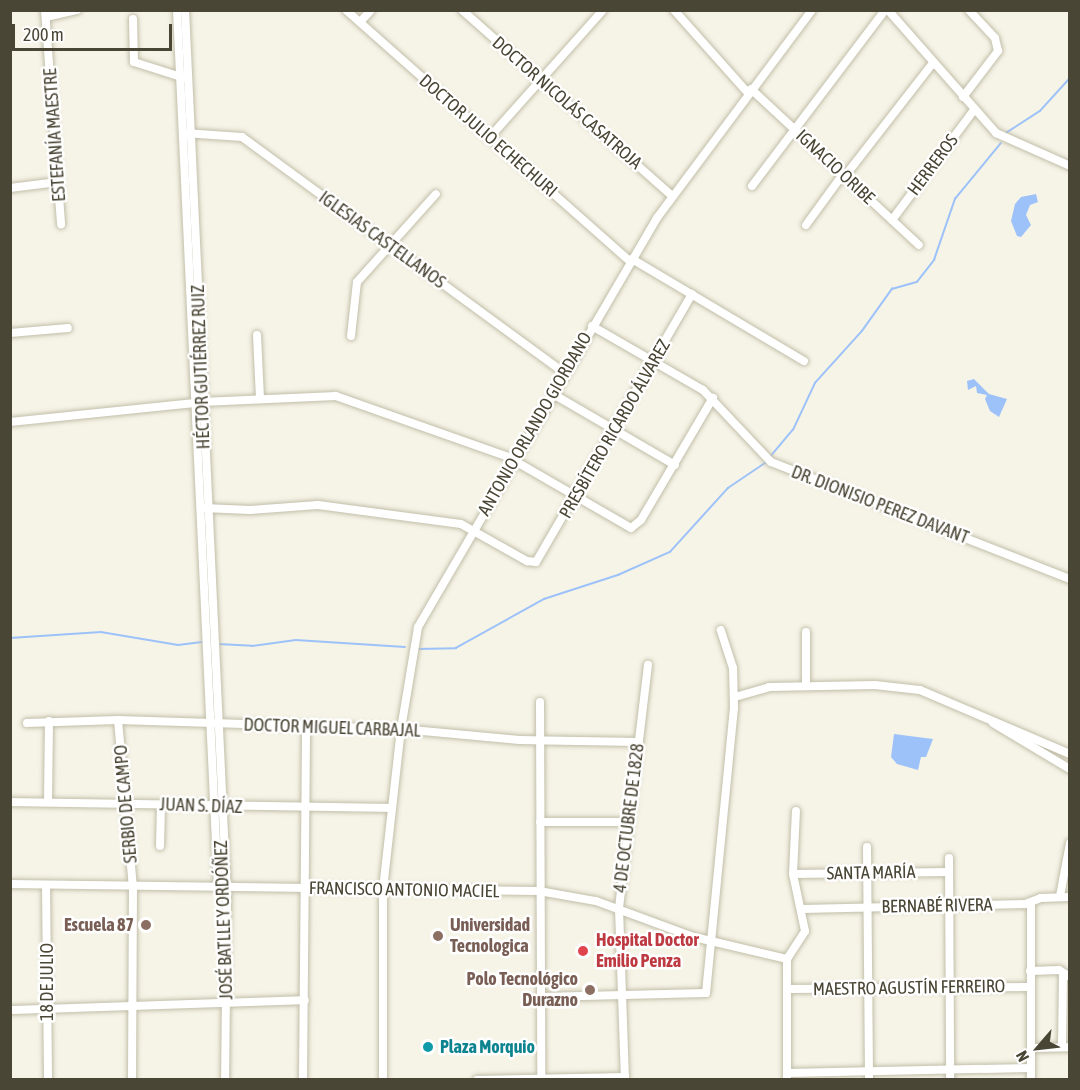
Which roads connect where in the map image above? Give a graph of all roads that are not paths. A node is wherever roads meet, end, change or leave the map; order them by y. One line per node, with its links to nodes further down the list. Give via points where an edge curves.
1 (77, 10): 12 (street)
2 (177, 10): 16 (street, HÉCTOR GUTIÉRREZ RUIZ)
3 (184, 10): 16 (street, HÉCTOR GUTIÉRREZ RUIZ)
4 (346, 10): 14 (street, DOCTOR JULIO ECHECHURI)
5 (370, 10): 14 (street)
6 (462, 10): 17 (street, DOCTOR NICOLÁS CASATROJA)
7 (603, 10): 17 (street)
8 (674, 10): 18 (street, IGNACIO ORIBE)
9 (812, 10): 18 (street, ANTONIO ORLANDO GIORDANO)
10 (886, 10): 15 (street); 21 (street)
11 (969, 10): 19 (street, via 995,38 998,51)
12 (46, 14): 26 (street, ESTEFANÍA MAESTRE)
13 (133, 19): 16 (street, via 134,62)
14 (360, 22): 23 (street, DOCTOR JULIO ECHECHURI)
15 (933, 63): 19 (street); 25 (street)
16 (183, 78): 22 (street, HÉCTOR GUTIÉRREZ RUIZ)
17 (541, 80): 23 (street); 30 (street, DOCTOR NICOLÁS CASATROJA)
18 (750, 91): 21 (street, IGNACIO ORIBE); 30 (street, ANTONIO ORLANDO GIORDANO)
19 (963, 97): 20 (street)
20 (974, 110): 24 (street, via 996,133); 31 (street, HERREROS)
21 (794, 129): 25 (street, IGNACIO ORIBE); 27 (street)
22 (186, 133): 35 (street, IGLESIAS CASTELLANOS, via 242,136); 49 (street, HÉCTOR GUTIÉRREZ RUIZ); 55 (street, HÉCTOR GUTIÉRREZ RUIZ)
23 (489, 138): 36 (street, DOCTOR JULIO ECHECHURI)
24 (1070, 166)
25 (844, 175): 31 (street, IGNACIO ORIBE); 33 (street)
26 (58, 182): 28 (street); 32 (street, ESTEFANÍA MAESTRE)
27 (752, 186)
28 (10, 188)
29 (436, 194): 35 (street)
30 (672, 196): 36 (street, ANTONIO ORLANDO GIORDANO)
31 (892, 220): 34 (street, IGNACIO ORIBE)
32 (61, 224)
33 (806, 225)
34 (919, 244)
35 (389, 245): 42 (street, via 354,288); 45 (street, IGLESIAS CASTELLANOS)
36 (631, 260): 37 (street, DOCTOR JULIO ECHECHURI); 38 (street, ANTONIO ORLANDO GIORDANO)
37 (692, 294): 43 (street, DOCTOR JULIO ECHECHURI); 44 (street, PRESBÍTERO RICARDO ÁLVAREZ)
38 (592, 326): 44 (street, DR. DIONISIO PEREZ DAVANT); 45 (street, ANTONIO ORLANDO GIORDANO)
39 (68, 328): 40 (street)
40 (10, 333)
41 (257, 335): 48 (street)
42 (351, 336)
43 (804, 361)
44 (653, 363): 47 (street, DR. DIONISIO PEREZ DAVANT); 51 (street, PRESBÍTERO RICARDO ÁLVAREZ)
45 (565, 373): 46 (street, ANTONIO ORLANDO GIORDANO)
46 (553, 394): 51 (street); 52 (street, ANTONIO ORLANDO GIORDANO)
47 (713, 398): 53 (street); 57 (street, DR. DIONISIO PEREZ DAVANT, via 771,462)
48 (260, 399): 49 (street); 52 (street, via 342,398)
49 (202, 402): 50 (street); 55 (street, HÉCTOR GUTIÉRREZ RUIZ)
50 (10, 422)
51 (614, 429): 53 (street); 54 (street, PRESBÍTERO RICARDO ÁLVAREZ)
52 (514, 460): 54 (street); 56 (street, ANTONIO ORLANDO GIORDANO)
53 (675, 465): 54 (street, via 634,528)
54 (575, 496): 56 (street, PRESBÍTERO RICARDO ÁLVAREZ, via 536,562 526,561)
55 (203, 508): 56 (street, via 318,506); 68 (street, HÉCTOR GUTIÉRREZ RUIZ)
56 (474, 529): 70 (street, ANTONIO ORLANDO GIORDANO, via 416,634)
57 (1070, 579)
58 (721, 630): 62 (street)
59 (806, 632): 61 (street)
60 (648, 665): 72 (street, 4 DE OCTUBRE DE 1828)
61 (806, 686): 62 (street, via 769,687); 64 (street, via 920,690)
62 (735, 697): 105 (street)
63 (540, 702): 71 (street)
64 (985, 716): 73 (street); 74 (street, via 1012,737)
65 (118, 720): 66 (street, DOCTOR MIGUEL CARBAJAL); 68 (street, DOCTOR MIGUEL CARBAJAL); 77 (street, SERBIO DE CAMPO)
66 (50, 722): 67 (street, DOCTOR MIGUEL CARBAJAL); 76 (street)
67 (27, 723)
68 (213, 724): 69 (street, DOCTOR MIGUEL CARBAJAL); 79 (street, JOSÉ BATLLE Y ORDÓÑEZ); 94 (street, JOSÉ BATLLE Y ORDÓÑEZ)
69 (306, 727): 70 (street, DOCTOR MIGUEL CARBAJAL); 80 (street)
70 (402, 729): 71 (street, DOCTOR MIGUEL CARBAJAL); 81 (street, ANTONIO ORLANDO GIORDANO)
71 (541, 740): 72 (street, DOCTOR MIGUEL CARBAJAL); 83 (street)
72 (638, 742): 84 (street, 4 DE OCTUBRE DE 1828)
73 (1070, 754)
74 (1070, 769)
75 (10, 802): 76 (street, JUAN S. DÍAZ)
76 (48, 802): 77 (street, JUAN S. DÍAZ)
77 (128, 803): 78 (street, JUAN S. DÍAZ); 95 (street, SERBIO DE CAMPO)
78 (161, 805): 79 (street, JUAN S. DÍAZ); 86 (street)
79 (220, 807): 80 (street, JUAN S. DÍAZ); 94 (street, JOSÉ BATLLE Y ORDÓÑEZ)
80 (305, 808): 81 (street, JUAN S. DÍAZ); 96 (street)
81 (392, 808): 97 (street, ANTONIO ORLANDO GIORDANO)
82 (796, 811): 91 (street)
83 (540, 822): 84 (street); 98 (street)
84 (629, 822): 102 (street, 4 DE OCTUBRE DE 1828)
85 (1070, 843): 99 (street)
86 (160, 846)
87 (867, 847): 90 (street)
88 (949, 858): 89 (street)
89 (949, 872): 90 (street, SANTA MARÍA); 101 (street)
90 (867, 873): 91 (street, SANTA MARÍA); 103 (street)
91 (793, 874): 104 (street)
92 (10, 884): 93 (street, FRANCISCO ANTONIO MACIEL)
93 (46, 885): 95 (street, FRANCISCO ANTONIO MACIEL); 118 (street, 18 DE JULIO)
94 (221, 886): 95 (street, FRANCISCO ANTONIO MACIEL); 96 (street, FRANCISCO ANTONIO MACIEL); 116 (street, JOSÉ BATLLE Y ORDÓÑEZ)
95 (133, 887): 117 (street, SERBIO DE CAMPO)
96 (306, 889): 97 (street, FRANCISCO ANTONIO MACIEL); 115 (street)
97 (383, 889): 98 (street, FRANCISCO ANTONIO MACIEL); 132 (street, ANTONIO ORLANDO GIORDANO)
98 (539, 891): 102 (street, FRANCISCO ANTONIO MACIEL); 114 (street)
99 (1065, 897): 100 (street, BERNABÉ RIVERA, via 1041,898)
100 (1031, 904): 101 (street, BERNABÉ RIVERA); 107 (street)
101 (949, 906): 103 (street, BERNABÉ RIVERA); 109 (street)
102 (619, 908): 105 (street, FRANCISCO ANTONIO MACIEL); 113 (street, 4 DE OCTUBRE DE 1828)
103 (868, 908): 104 (street, BERNABÉ RIVERA); 111 (street)
104 (802, 909): 106 (street, via 805,931)
105 (711, 941): 106 (street, FRANCISCO ANTONIO MACIEL); 113 (street, via 706,993)
106 (787, 960): 112 (street)
107 (1030, 971): 108 (street, via 1059,970); 110 (street)
108 (1066, 977): 120 (street)
109 (950, 987): 110 (street, MAESTRO AGUSTÍN FERREIRO); 111 (street, MAESTRO AGUSTÍN FERREIRO); 124 (street)
110 (1030, 987): 121 (street)
111 (869, 989): 112 (street, MAESTRO AGUSTÍN FERREIRO); 123 (street)
112 (788, 990): 125 (street)
113 (625, 996): 114 (street); 126 (street, 4 DE OCTUBRE DE 1828)
114 (541, 997): 127 (street)
115 (305, 1000): 116 (street); 131 (street)
116 (226, 1001): 117 (street); 130 (street, JOSÉ BATLLE Y ORDÓÑEZ)
117 (131, 1005): 118 (street); 129 (street, SERBIO DE CAMPO)
118 (47, 1009): 119 (street); 128 (street, 18 DE JULIO)
119 (10, 1010)
120 (1066, 1047): 121 (street)
121 (1031, 1048): 122 (street)
122 (1031, 1068): 124 (street); 134 (street)
123 (869, 1075): 124 (street); 125 (street)
124 (950, 1075)
125 (787, 1076)
126 (625, 1078): 127 (street)
127 (541, 1079): 133 (street)
128 (48, 1080)
129 (132, 1080)
130 (225, 1080)
131 (303, 1080)
132 (383, 1080)
133 (477, 1080)
134 (1031, 1080)

